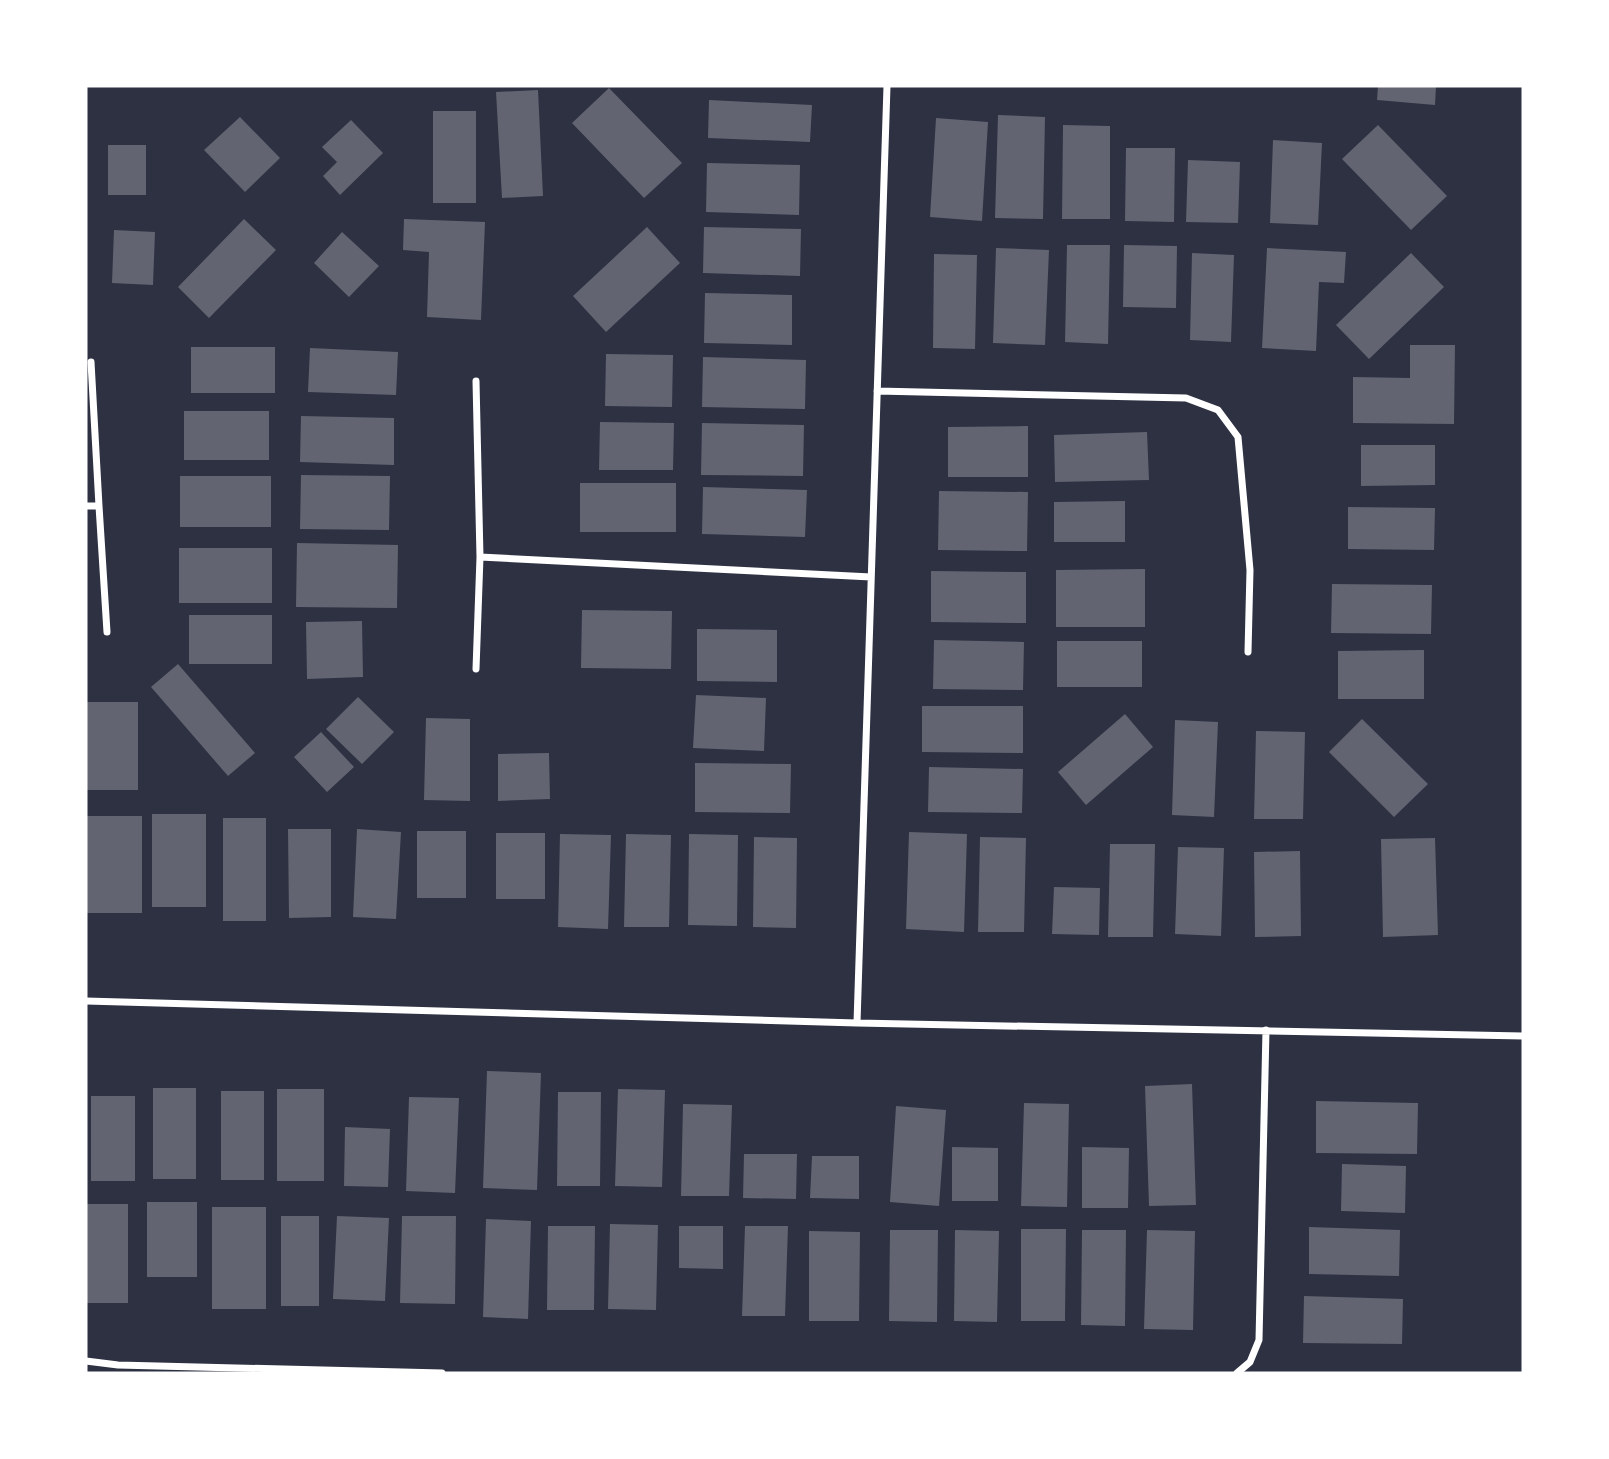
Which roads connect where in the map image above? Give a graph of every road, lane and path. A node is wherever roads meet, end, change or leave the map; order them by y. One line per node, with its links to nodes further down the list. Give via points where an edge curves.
1 (887, 86): 4 (street)
2 (91, 362): 6 (street)
3 (476, 381): 7 (street)
4 (877, 391): 8 (street); 10 (street, via 1186,398 1219,410 1238,437 1250,569)
5 (86, 506): 6 (street)
6 (99, 506): 9 (street)
7 (480, 557): 8 (street); 11 (street)
8 (871, 577): 13 (street)
9 (107, 632)
10 (1248, 652)
11 (476, 670)
12 (86, 1001): 13 (street)
13 (857, 1023): 14 (street)
14 (1266, 1030): 15 (street); 18 (street, via 1259,1340 1250,1362)
15 (1523, 1036)
16 (86, 1362): 17 (street)
17 (442, 1373)
18 (1237, 1373)

